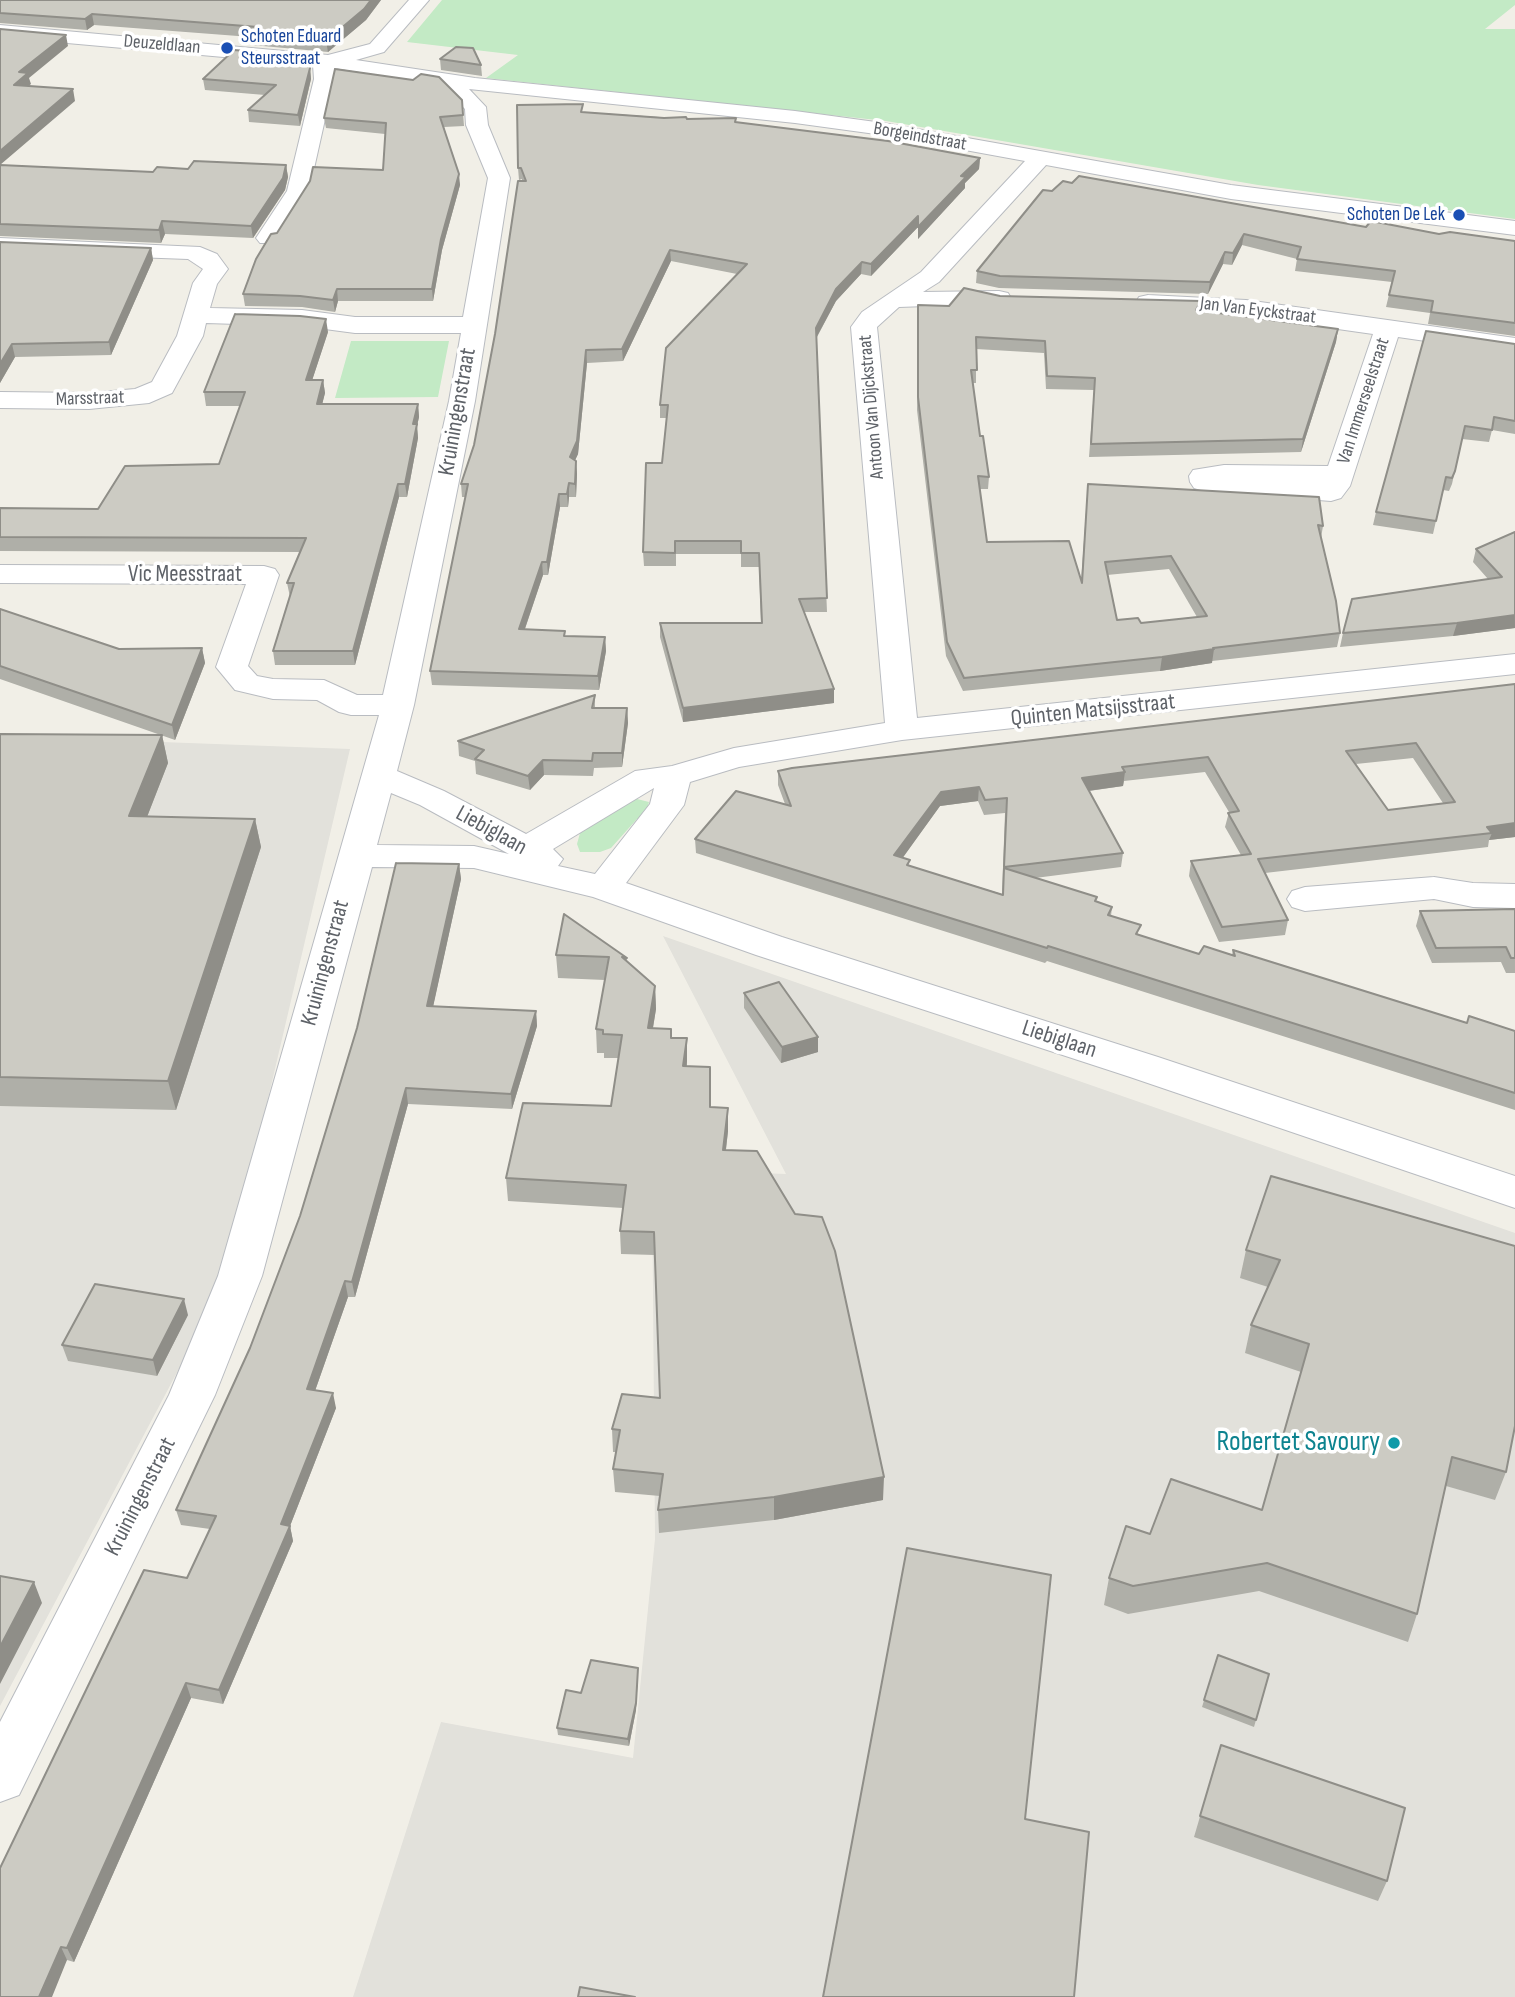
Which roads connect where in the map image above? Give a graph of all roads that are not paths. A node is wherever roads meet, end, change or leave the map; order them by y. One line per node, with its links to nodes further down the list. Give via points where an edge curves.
1 (419, 0): 5 (street)
2 (0, 31): 4 (street, Deuzeldlaan)
3 (0, 38): 4 (street, Deuzeldlaan)
4 (45, 38): 6 (street, Deuzeldlaan, via 297,63)
5 (377, 48): 6 (street, Deuzeldlaan); 7 (street)
6 (323, 61): 7 (street, Borgeindstraat); 13 (street, via 324,79 298,191)
7 (397, 71): 8 (street, Borgeindstraat)
8 (448, 80): 9 (street, Borgeindstraat); 10 (street, Kruiningenstraat)
9 (516, 88): 10 (street); 11 (street, Borgeindstraat, via 795,117)
10 (475, 107): 18 (street, Kruiningenstraat, via 477,125 499,178)
11 (1040, 159): 12 (street, Borgeindstraat, via 1304,202); 15 (street, Antoon Van Dijckstraat)
12 (1515, 228)
13 (268, 238)
14 (0, 245): 19 (street, Marsstraat, via 192,252 208,259 216,269 205,283)
15 (930, 277): 16 (street, Antoon Van Dijckstraat); 16 (street, via 949,287 1010,299)
16 (893, 300): 27 (street, Antoon Van Dijckstraat, via 864,327)
17 (1121, 302): 20 (street, Jan Van Eyckstraat, via 1210,304)
18 (473, 325): 19 (street, via 355,325 292,334); 26 (street, Kruiningenstraat, via 462,401)
19 (193, 326): 22 (street, Marsstraat, via 163,387 140,397)
20 (1388, 328): 21 (street, Jan Van Eyckstraat); 23 (street, Van Immerseelstraat)
21 (1515, 346)
22 (0, 400)
23 (1339, 475)
24 (0, 574): 26 (street, Vic Meesstraat, via 264,575 232,667 246,682 324,690 351,705)
25 (1515, 664): 27 (street, Quinten Matsijsstraat)
26 (398, 705): 28 (street, Kruiningenstraat)
27 (902, 730): 29 (street, Quinten Matsijsstraat, via 734,758)
28 (378, 775): 30 (street, Liebiglaan, via 432,798); 31 (street, Kruiningenstraat)
29 (676, 776): 30 (street, Quinten Matsijsstraat, via 647,778); 33 (street, via 667,805)
30 (525, 850): 33 (street, Liebiglaan)
31 (355, 856): 33 (street, Liebiglaan, via 474,857); 38 (street, Kruiningenstraat, via 240,1276 192,1395)
32 (1515, 871): 34 (street, via 1467,876)
33 (604, 888): 37 (street, Liebiglaan)
34 (1434, 888): 35 (street); 36 (street)
35 (1515, 896)
36 (1305, 899)
37 (1515, 1192)
38 (0, 1777)

